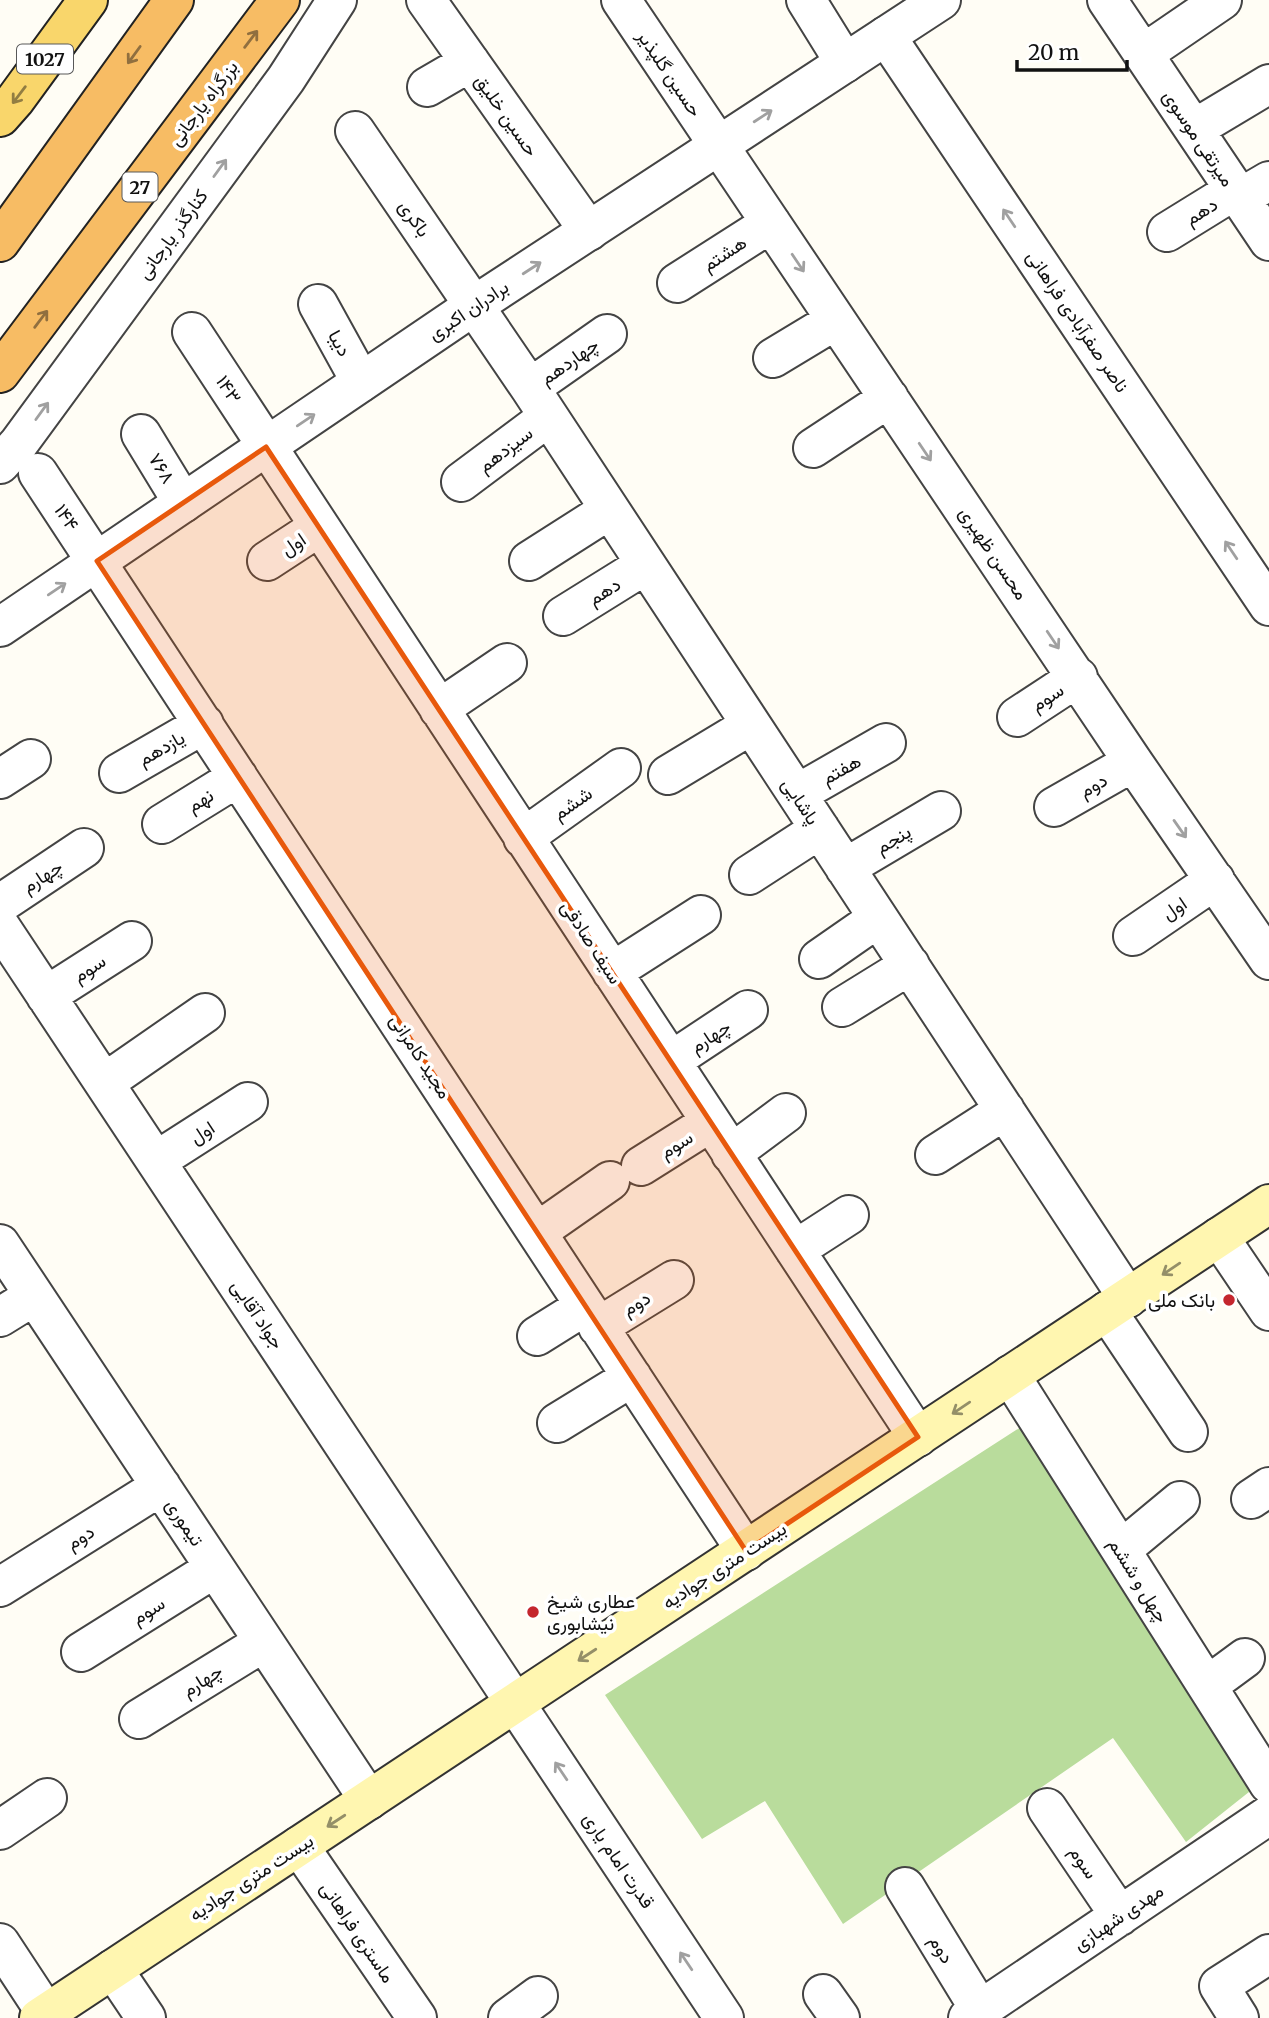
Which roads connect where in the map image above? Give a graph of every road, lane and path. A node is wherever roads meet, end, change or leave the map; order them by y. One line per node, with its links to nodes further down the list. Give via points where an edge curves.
1 (88, 0): 17 (main road, 1027, one-way to 17)
2 (174, 0): 26 (highway, one-way to 26)
3 (280, 0): 34 (highway, بزرگراه یارجانی / 27, one-way to 3)
4 (337, 0): 41 (street, کنارگذر یارجانی, one-way to 4, via 286,79)
5 (426, 0): 13 (street, حسین خلیق)
6 (621, 0): 20 (street, حسین گلپذیر)
7 (806, 0): 14 (street)
8 (941, 0): 11 (street, برادران اکبری)
9 (1107, 0): 12 (street, میرتقی موسوی)
10 (1222, 0): 12 (street)
11 (886, 36): 14 (street, برادران اکبری); 51 (street, ناصر صفرآبادی فراهانی, one-way to 11)
12 (1143, 54): 18 (street, میرتقی موسوی)
13 (470, 62): 16 (street); 23 (street, حسین خلیق)
14 (845, 63): 20 (street, برادران اکبری, one-way to 14)
15 (1269, 84): 18 (street)
16 (427, 87)
17 (0, 117)
18 (1194, 129): 21 (street, میرتقی موسوی)
19 (355, 131): 29 (street, باکری)
20 (718, 146): 22 (street, محسن ظهیری); 23 (street, برادران اکبری)
21 (1248, 190): 24 (street, دهم); 25 (street, میرتقی موسوی)
22 (771, 223): 27 (street, هشتم); 30 (street, محسن ظهیری, one-way to 30)
23 (589, 231): 29 (street, برادران اکبری, one-way to 23)
24 (1167, 232)
25 (1269, 241)
26 (0, 242)
27 (677, 283)
28 (318, 304): 35 (street, دیبا)
29 (475, 305): 35 (street, برادران اکبری); 37 (street, پاشایی)
30 (836, 320): 33 (street); 36 (street, محسن ظهیری)
31 (192, 332): 39 (street, ۱۴۳)
32 (607, 334): 37 (street, چهاردهم)
33 (773, 358)
34 (0, 373)
35 (361, 382): 39 (street, برادران اکبری, one-way to 35)
36 (889, 398): 40 (street); 55 (street, محسن ظهیری, one-way to 55)
37 (539, 402): 43 (street, سیزدهم); 45 (street, پاشایی)
38 (141, 434): 44 (street, ۷۶۸)
39 (266, 446): 44 (street, برادران اکبری); 46 (street, سیف صادقی)
40 (813, 448)
41 (0, 464)
42 (38, 474): 47 (street, ۱۴۴)
43 (461, 482)
44 (183, 503): 47 (street, برادران اکبری)
45 (610, 510): 49 (street); 50 (street, پاشایی)
46 (319, 527): 48 (street, اول); 56 (street, سیف صادقی)
47 (97, 561): 53 (street, برادران اکبری, one-way to 47); 58 (street, مجید کامرانی)
48 (267, 561)
49 (529, 561)
50 (645, 565): 52 (street, دهم); 59 (street, پاشایی)
51 (1269, 606)
52 (563, 617)
53 (0, 627)
54 (507, 663): 56 (street)
55 (1078, 677): 57 (street, سوم); 61 (street, محسن ظهیری)
56 (439, 709): 71 (street, سیف صادقی)
57 (1017, 717)
58 (204, 724): 63 (street, یازدهم); 65 (street, مجید کامرانی)
59 (751, 725): 64 (street); 66 (street, پاشایی)
60 (886, 744): 66 (street, هفتم)
61 (1133, 762): 67 (street, دوم); 75 (street, محسن ظهیری, one-way to 75)
62 (621, 768): 71 (street, ششم)
63 (119, 773)
64 (668, 775)
65 (238, 777): 69 (street, نهم); 101 (street, مجید کامرانی)
66 (796, 794): 70 (street, پاشایی)
67 (1054, 807)
68 (941, 811): 73 (street, پنجم)
69 (162, 824)
70 (820, 829): 73 (street, پاشایی); 74 (street)
71 (523, 838): 85 (street, سیف صادقی)
72 (85, 848): 76 (street, چهارم)
73 (845, 868): 78 (street, پاشایی)
74 (749, 875)
75 (1215, 880): 80 (street, اول); 83 (street, محسن ظهیری)
76 (0, 904)
77 (701, 915): 85 (street)
78 (878, 918): 82 (street); 84 (street, پاشایی)
79 (0, 926): 86 (street, جواد آقایی)
80 (1133, 936)
81 (132, 940): 86 (street, سوم)
82 (819, 960)
83 (1269, 960)
84 (910, 965): 87 (street); 93 (street, پاشایی)
85 (612, 972): 90 (street, سیف صادقی)
86 (46, 996): 91 (street, جواد آقایی)
87 (842, 1007)
88 (748, 1010): 90 (street, چهارم)
89 (205, 1013): 91 (street)
90 (671, 1061): 95 (street, سیف صادقی)
91 (104, 1083): 98 (street, جواد آقایی)
92 (248, 1102): 98 (street, اول)
93 (1005, 1110): 97 (street); 107 (street, پاشایی)
94 (786, 1113): 96 (street)
95 (711, 1122): 96 (street, سیف صادقی); 101 (street, سوم)
96 (732, 1154): 104 (street, سیف صادقی)
97 (936, 1155)
98 (156, 1161): 127 (street, جواد آقایی)
99 (1269, 1204): 102 (main road, بیست متری جوادیه)
100 (849, 1215): 104 (street)
101 (537, 1232): 109 (street, مجید کامرانی)
102 (1219, 1237): 107 (main road, بیست متری جوادیه, one-way to 107); 108 (street)
103 (0, 1244): 106 (street, تیموری)
104 (795, 1250): 116 (street, سیف صادقی)
105 (674, 1280): 109 (street, دوم)
106 (34, 1296): 110 (street); 117 (street, تیموری)
107 (1117, 1305): 112 (main road, بیست متری جوادیه); 115 (street, پاشایی)
108 (1269, 1311)
109 (592, 1316): 111 (street); 113 (street, مجید کامرانی)
110 (0, 1317)
111 (537, 1336)
112 (1010, 1376): 116 (main road, بیست متری جوادیه, one-way to 116); 119 (street, چهل و ششم)
113 (632, 1377): 114 (street); 120 (street, مجید کامرانی)
114 (558, 1423)
115 (1188, 1432)
116 (918, 1437): 120 (main road, بیست متری جوادیه)
117 (161, 1486): 121 (street, تیموری); 122 (street, دوم)
118 (1180, 1501): 119 (street)
119 (1121, 1550): 126 (street, چهل و ششم)
120 (746, 1551): 127 (main road, بیست متری جوادیه, one-way to 127)
121 (215, 1568): 123 (street, تیموری); 124 (street, سوم)
122 (0, 1587)
123 (264, 1642): 128 (street, چهارم); 131 (street, تیموری)
124 (81, 1652)
125 (1245, 1658): 126 (street)
126 (1206, 1686): 129 (street, چهل و ششم)
127 (515, 1703): 131 (main road, بیست متری جوادیه); 145 (street, قدرت امام یاری, one-way to 127)
128 (139, 1719)
129 (1269, 1784)
130 (47, 1798): 134 (street)
131 (369, 1800): 135 (main road, بیست متری جوادیه, one-way to 135)
132 (1048, 1808): 137 (street, سوم)
133 (1269, 1815): 137 (street, مهدی شهبازی)
134 (0, 1830)
135 (299, 1846): 140 (main road, بیست متری جوادیه); 144 (street, ماستری فراهانی)
136 (905, 1887): 141 (street, دوم)
137 (1120, 1916): 141 (street, مهدی شهبازی)
138 (0, 1944): 142 (street)
139 (1269, 1954): 146 (street, via 1219,1986)
140 (113, 1969): 142 (main road, بیست متری جوادیه); 143 (street)
141 (974, 2014)
142 (42, 2016)
143 (146, 2018)
144 (417, 2018)
145 (724, 2018)
146 (1239, 2018)

